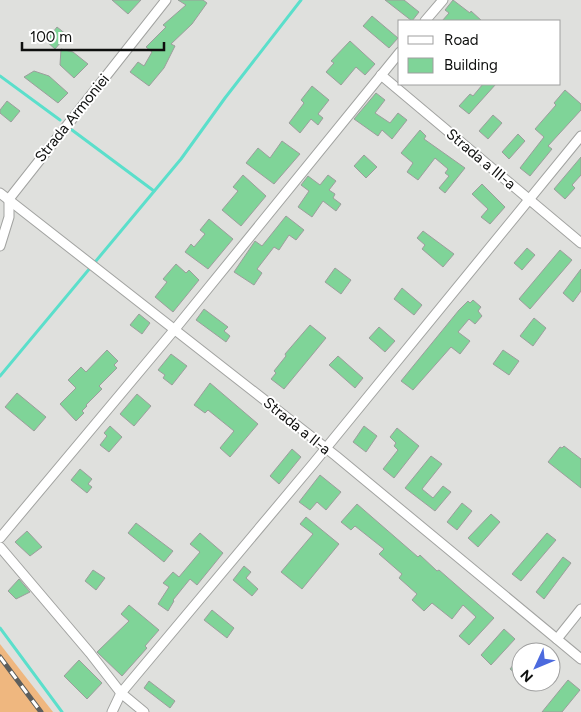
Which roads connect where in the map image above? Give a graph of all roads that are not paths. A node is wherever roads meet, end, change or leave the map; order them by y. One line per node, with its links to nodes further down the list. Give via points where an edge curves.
1 (166, 0): 8 (street, Strada Armoniei)
2 (443, 0): 3 (street)
3 (426, 20)
4 (398, 54): 5 (street)
5 (381, 74): 9 (street, Strada a III-a); 12 (street)
6 (581, 136): 9 (street)
7 (0, 192): 8 (street, Strada a II-a)
8 (9, 199): 11 (street, via 9,217); 12 (street, Strada a II-a)
9 (528, 199): 10 (street, Strada a III-a); 13 (street)
10 (581, 243)
11 (0, 246)
12 (174, 329): 13 (street, Strada a II-a); 14 (street)
13 (325, 448): 17 (street, Strada a II-a); 19 (street)
14 (0, 538)
15 (0, 547): 19 (street)
16 (581, 609): 17 (street)
17 (557, 640): 18 (street, Strada a II-a)
18 (581, 659)
19 (121, 693): 20 (street); 21 (street)
20 (112, 712)
21 (144, 712)

